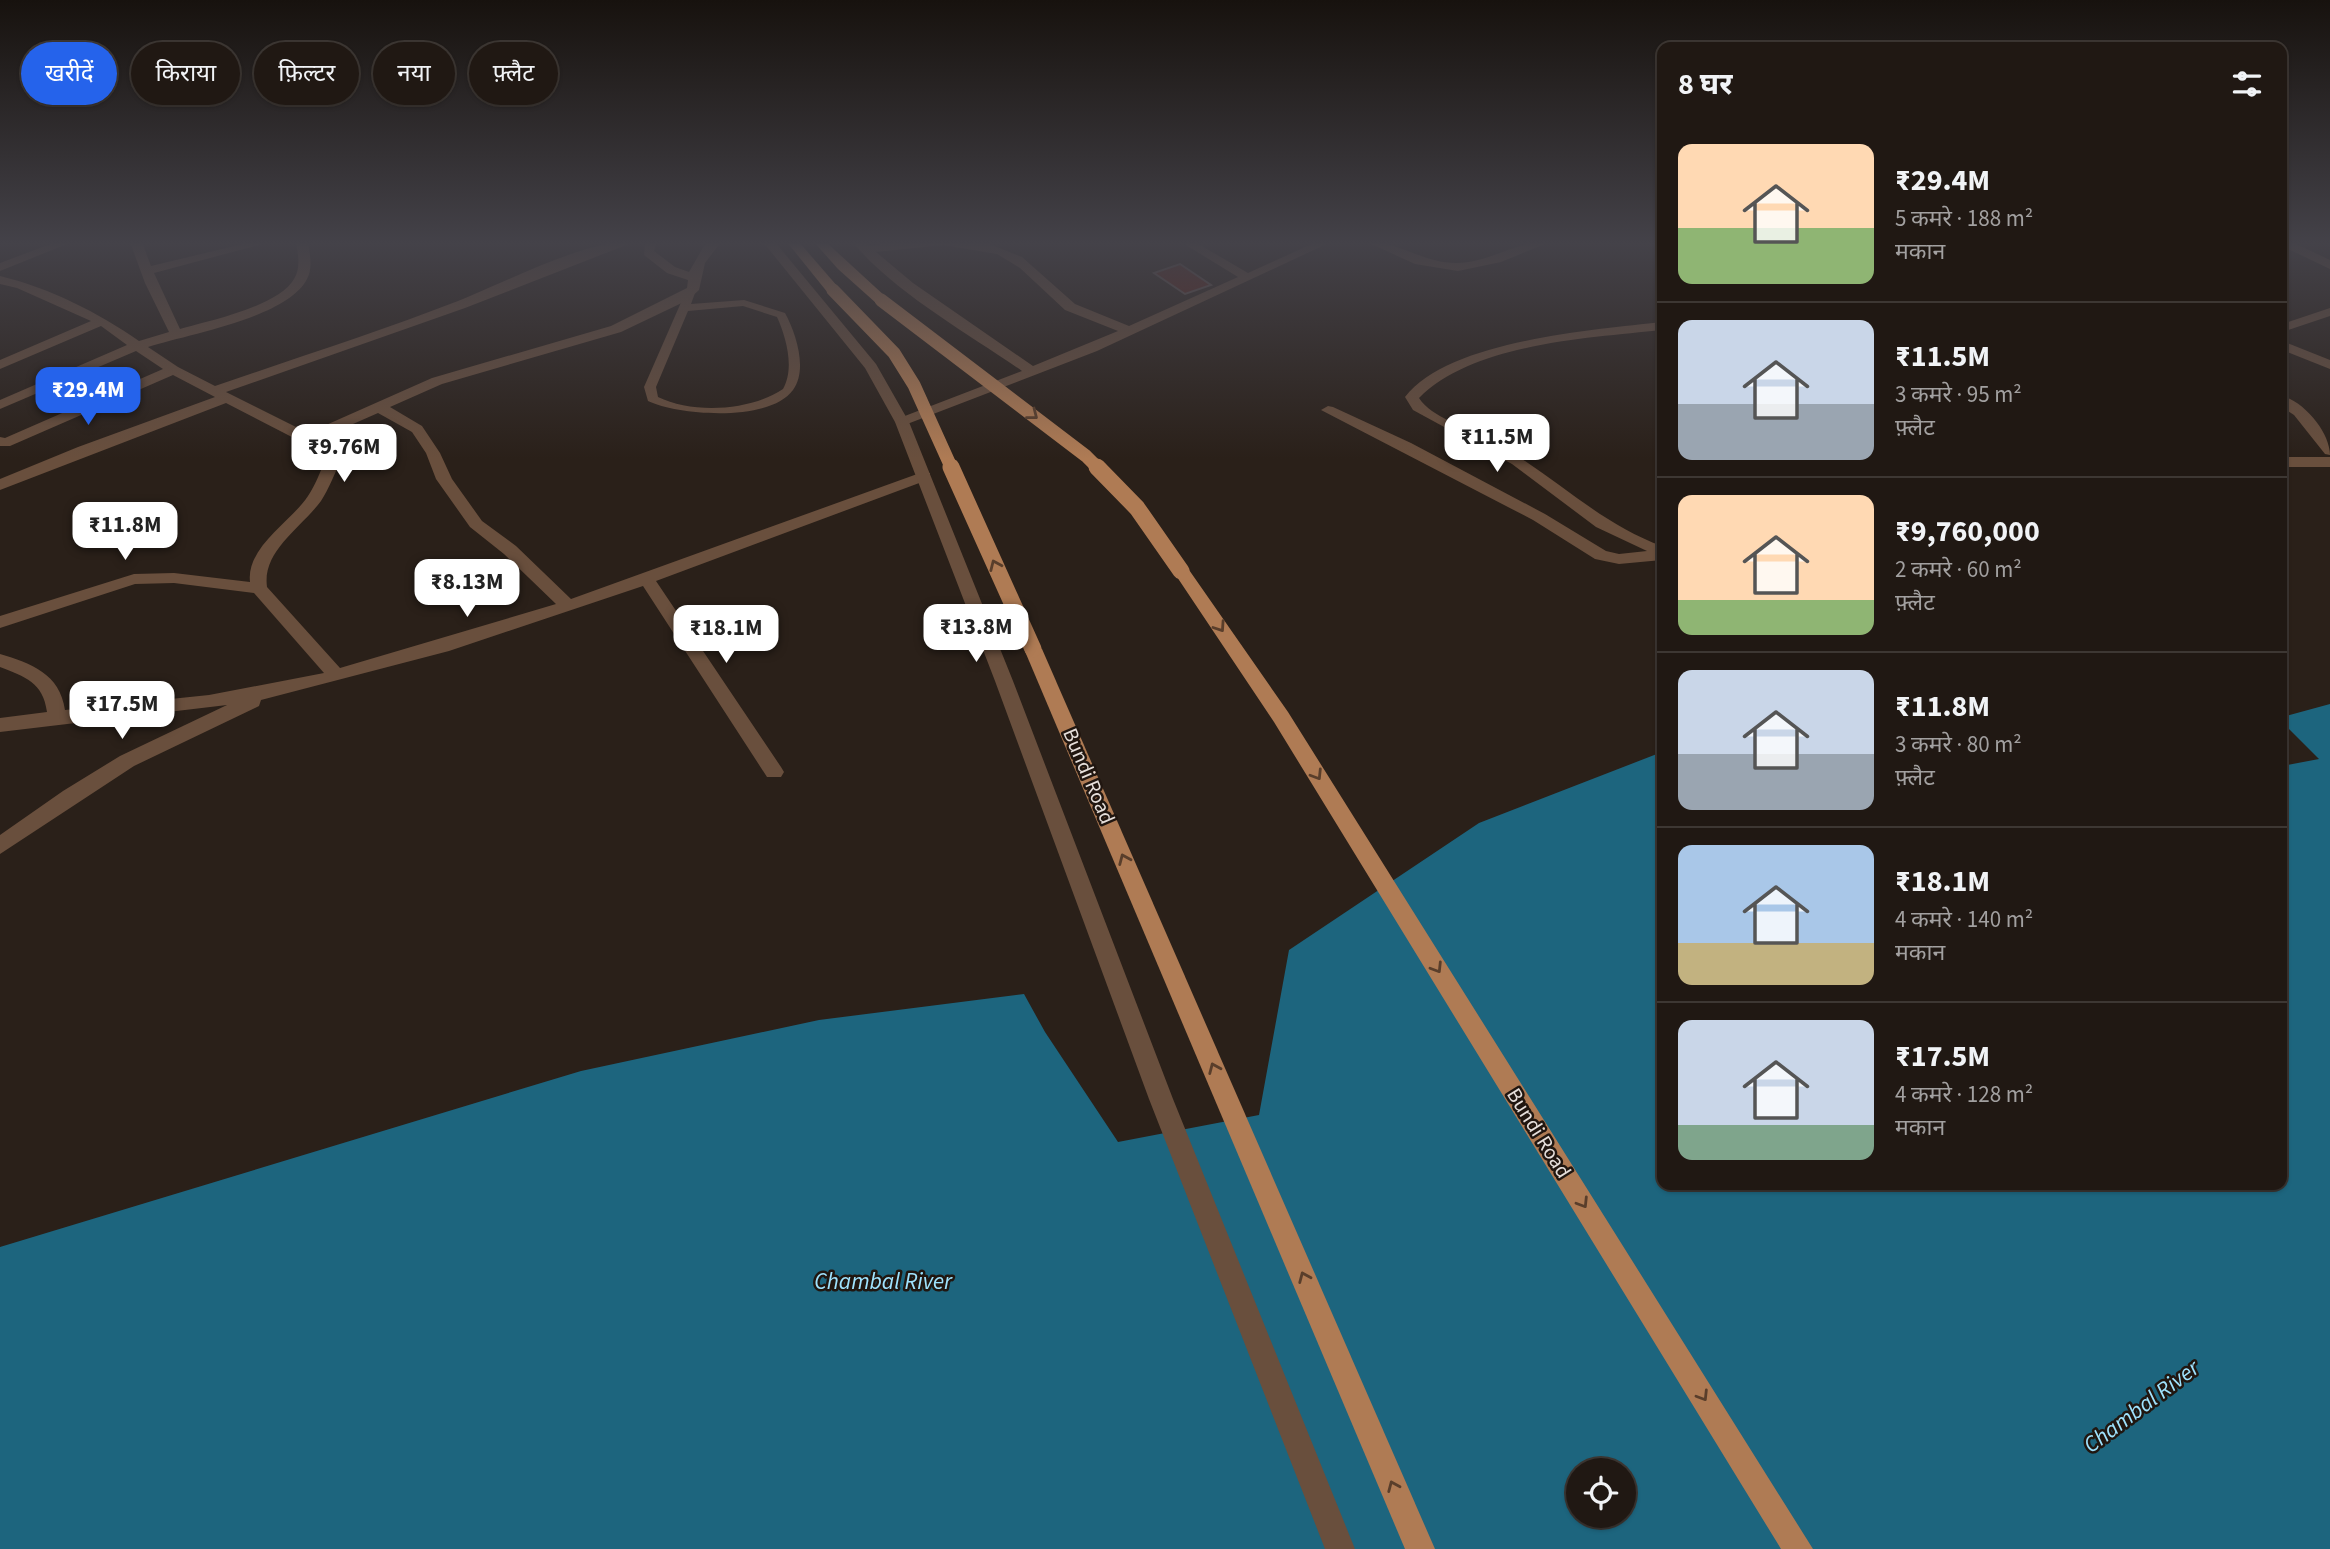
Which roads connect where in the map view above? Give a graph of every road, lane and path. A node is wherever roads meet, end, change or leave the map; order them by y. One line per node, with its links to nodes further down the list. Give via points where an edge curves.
1 (87, 314): 15 (street)
2 (167, 314): 19 (street)
3 (232, 314): 19 (street)
4 (435, 314): 26 (street)
5 (647, 314): 29 (street, via 617,329 436,381)
6 (679, 314): 7 (lane, via 650,387 652,399 672,408 704,409 756,404 786,392 794,381 791,333)
7 (779, 314)
8 (829, 314): 31 (street, via 872,367)
9 (857, 314): 53 (main road, Bundi Road, one-way to 9, bridge, via 1056,699 914,384 894,353)
10 (900, 314): 54 (main road, Bundi Road, one-way to 54, bridge, via 1086,456 1137,508 1281,717)
11 (950, 314): 25 (street)
12 (1089, 314): 18 (street)
13 (1167, 314): 18 (street)
14 (2323, 314): 16 (street)
15 (102, 321): 20 (street); 22 (street)
16 (2287, 326)
17 (1657, 327): 39 (street, via 1492,354 1438,373 1412,397 1424,411 1515,460 1595,521 1624,539)
18 (1130, 331): 25 (street)
19 (176, 333): 20 (street)
20 (138, 345): 24 (street); 28 (street)
21 (2287, 347): 23 (street)
22 (0, 365)
23 (2330, 365)
24 (173, 370): 26 (street); 33 (street)
25 (1033, 372): 31 (street)
26 (222, 394): 32 (street); 38 (street)
27 (2287, 404): 34 (street)
28 (0, 405)
29 (377, 407): 32 (street); 43 (street, via 417,429 476,524)
30 (1328, 410): 40 (street, via 1406,446 1601,555 1619,559)
31 (902, 422): 37 (street)
32 (309, 438): 42 (street, via 325,448 333,461 315,498 264,556 257,572)
33 (0, 442)
34 (2330, 452)
35 (2287, 462): 36 (street)
36 (2330, 462)
37 (925, 476): 41 (street); 52 (street, via 1161,1099)
38 (0, 485)
39 (1657, 551)
40 (1657, 554)
41 (646, 578): 43 (street); 50 (street)
42 (260, 588): 44 (street, via 174,578 134,579); 46 (street)
43 (568, 606): 46 (street)
44 (0, 622)
45 (0, 660): 48 (street, via 46,679 56,694)
46 (336, 675): 47 (street)
47 (276, 690): 48 (street); 51 (street, via 127,761)
48 (57, 715): 49 (street)
49 (0, 725)
50 (774, 772)
51 (0, 846)
52 (1340, 1549)
53 (1420, 1549)
54 (1798, 1549)

